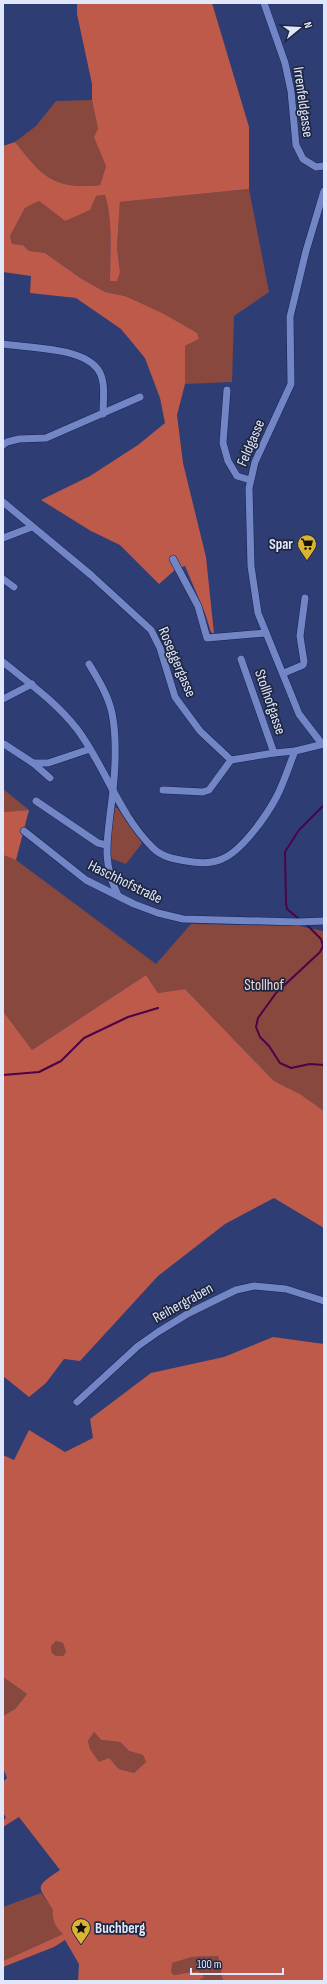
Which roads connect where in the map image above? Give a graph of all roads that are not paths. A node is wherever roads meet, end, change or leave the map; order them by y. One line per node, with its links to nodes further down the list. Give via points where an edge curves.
1 (264, 3): 2 (street, Irrenfeldgasse, via 283,57 291,91 296,145 302,159 316,167)
2 (324, 166)
3 (324, 191): 9 (street, Feldgasse, via 290,317 291,384 255,462)
4 (3, 344): 7 (street, via 72,353 87,359 99,371 104,390)
5 (227, 390): 9 (street, via 224,443 228,461 237,476)
6 (140, 397): 7 (street)
7 (103, 414): 8 (street, via 46,438 19,439)
8 (3, 445)
9 (250, 480): 17 (street, Feldgasse, via 251,566 258,612)
10 (3, 502): 11 (street, Roseggergasse)
11 (32, 527): 12 (street); 29 (street, Roseggergasse, via 91,575 151,630 160,648 175,697 200,731)
12 (3, 538)
13 (173, 559): 17 (street, via 198,606 207,638)
14 (3, 579): 15 (street)
15 (14, 587)
16 (305, 598): 21 (street, via 300,636 304,665)
17 (266, 633): 21 (street, Feldgasse)
18 (241, 659): 28 (street, Stollhofgasse)
19 (3, 662): 22 (street)
20 (89, 664): 33 (street, via 112,711 115,737)
21 (284, 673): 25 (street, Feldgasse, via 300,714)
22 (32, 684): 23 (street); 26 (street, via 52,700)
23 (3, 699)
24 (4, 744): 30 (street)
25 (323, 744): 27 (street)
26 (90, 748): 30 (street, via 48,763); 33 (street)
27 (295, 751): 28 (street); 33 (street, via 269,808 238,847 226,857 217,860 191,862 160,854 149,844)
28 (274, 753): 29 (street)
29 (231, 760): 32 (street, via 209,790)
30 (34, 763): 31 (street)
31 (50, 778)
32 (163, 790)
33 (112, 791): 36 (street)
34 (36, 801): 36 (street, via 98,843)
35 (24, 831): 37 (street, Haschhofstraße, via 82,876)
36 (106, 845): 37 (street, via 109,872)
37 (118, 896): 38 (street, Haschhofstraße, via 158,913 183,919)
38 (324, 921)
39 (324, 1301): 40 (street, Reihergraben, via 286,1289 254,1286 236,1290 190,1313 138,1346)
40 (77, 1402)

